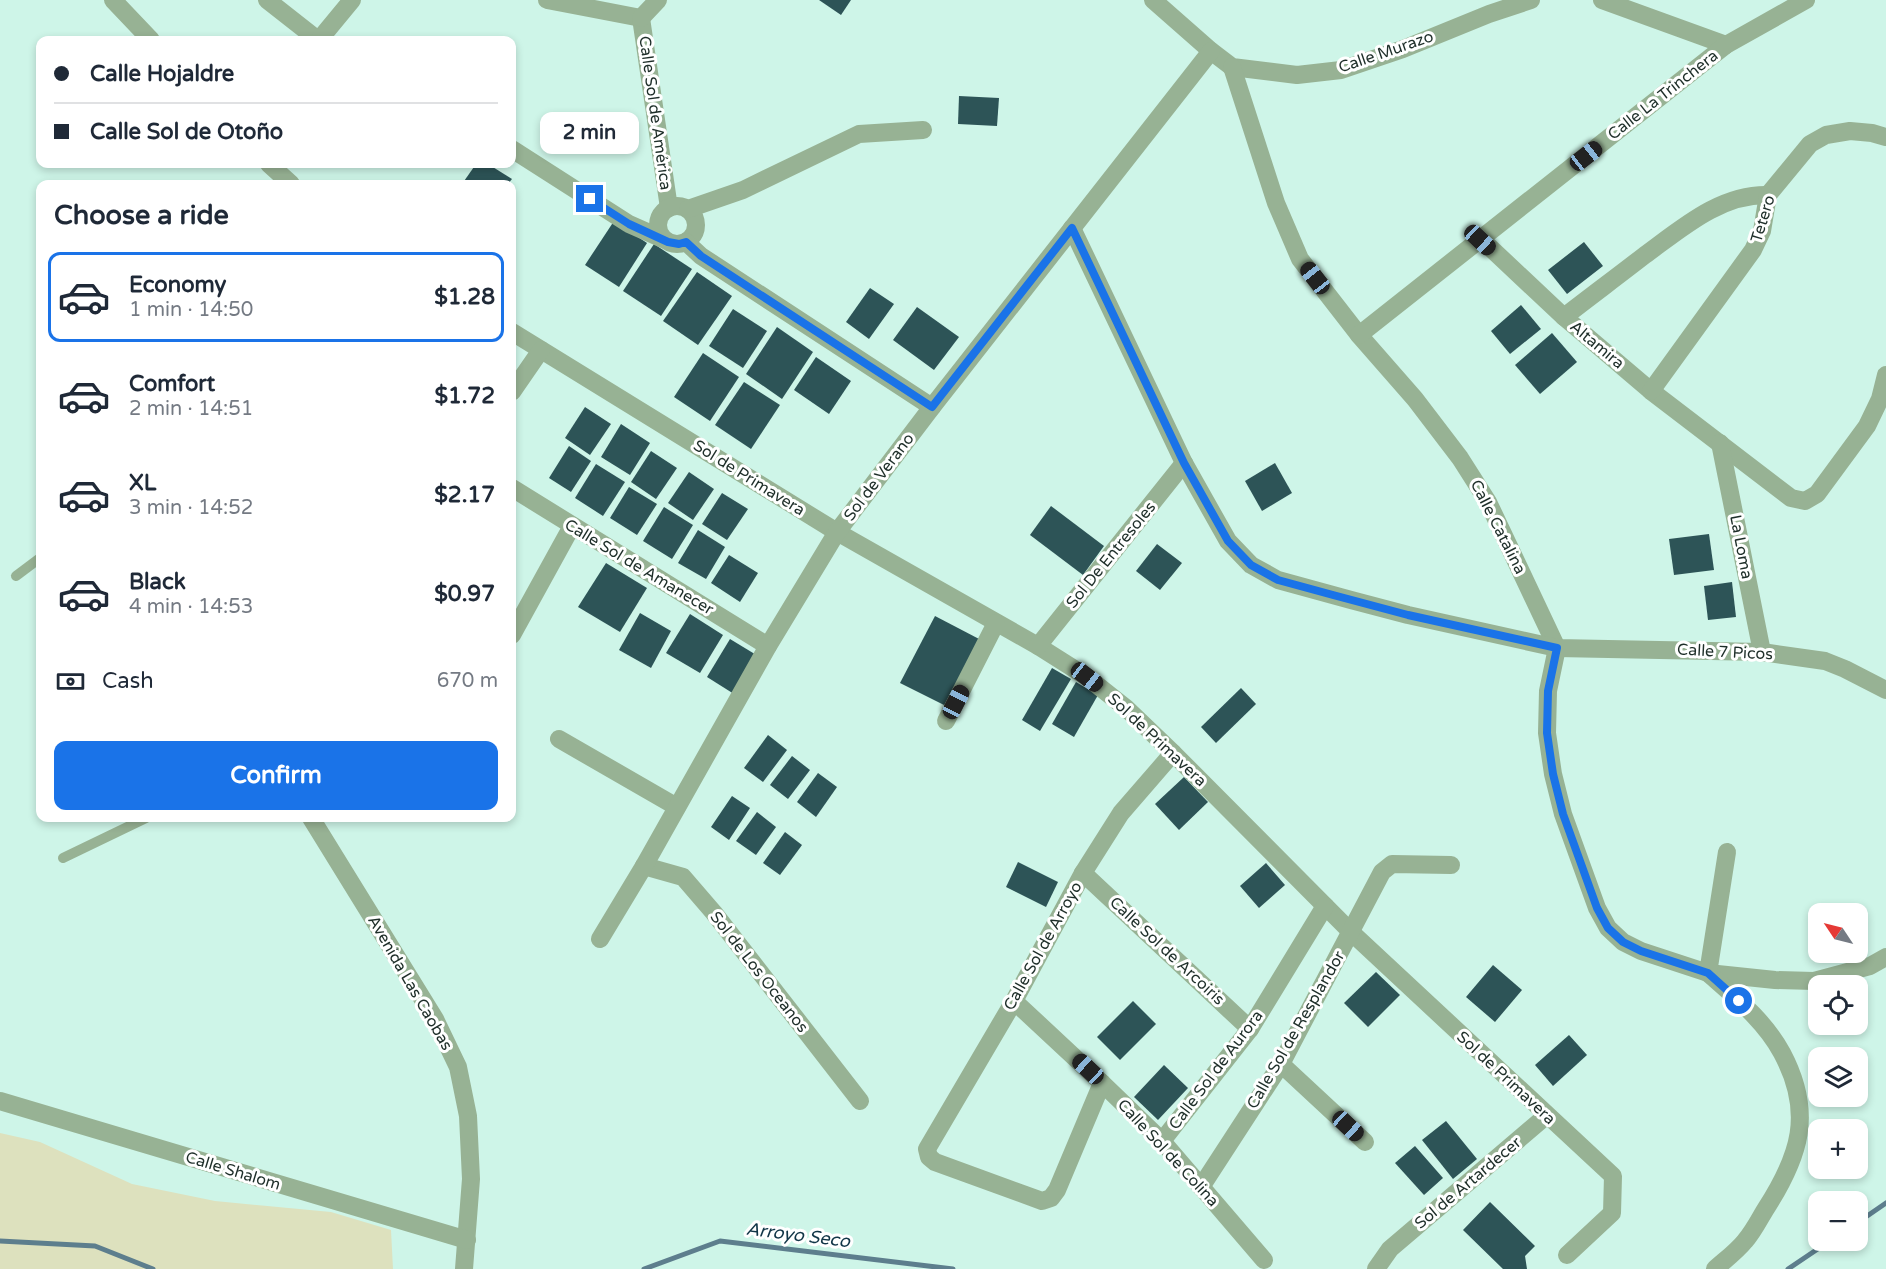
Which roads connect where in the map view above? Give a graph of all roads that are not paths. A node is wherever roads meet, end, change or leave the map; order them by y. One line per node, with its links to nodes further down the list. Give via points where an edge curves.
1 (113, 0): 11 (street)
2 (267, 0): 12 (street)
3 (352, 0): 13 (street)
4 (547, 0): 10 (street)
5 (658, 0): 10 (street)
6 (1153, 0): 15 (street)
7 (1531, 0): 16 (street, Calle Murazo, via 1341,70 1297,75)
8 (1602, 0): 14 (street)
9 (1802, 1): 14 (street, Calle La Trinchera)
10 (641, 18): 23 (street, Calle Sol de América)
11 (147, 36)
12 (313, 36)
13 (321, 36)
14 (1726, 45): 27 (street, Calle La Trinchera)
15 (1211, 51): 16 (street); 25 (street, Sol de Verano)
16 (1232, 67): 31 (street, Calle Catalina, via 1276,203 1300,259)
17 (923, 130): 24 (street, via 859,134)
18 (1886, 137): 22 (street, Tetero, via 1850,131 1826,135 1810,144)
19 (516, 152): 26 (street, via 629,224)
20 (273, 168): 21 (street)
21 (287, 180)
22 (1768, 195): 29 (street, via 1732,200 1695,218); 35 (street, Tetero, via 1759,240)
23 (669, 208): 24 (street, via 682,207); 26 (street, via 658,223)
24 (692, 217): 28 (street, via 695,233)
25 (1072, 228): 36 (street, Sol de Verano); 38 (street, Calle 7 Picos)
26 (663, 239): 28 (street, via 673,244)
27 (1480, 240): 29 (street, Altamira); 31 (street, Calle La Trinchera)
28 (686, 242): 36 (street, via 701,256)
29 (1564, 317): 35 (street, Altamira)
30 (516, 334): 32 (street, Sol de Primavera)
31 (1359, 335): 48 (street, Calle Catalina, via 1415,399 1475,480)
32 (541, 350): 34 (street); 41 (street, Sol de Primavera)
33 (1886, 375): 37 (street, Altamira, via 1867,426 1817,494 1805,501 1791,498)
34 (516, 386)
35 (1651, 390): 37 (street, Altamira)
36 (932, 407): 41 (street, Sol de Verano)
37 (1720, 443): 49 (street, La Loma)
38 (1184, 463): 47 (street, Sol De Entresoles); 48 (street, Calle 7 Picos, via 1228,541 1251,565 1278,580 1408,615)
39 (516, 491): 40 (street, Calle Sol de Amanecer)
40 (572, 526): 45 (street); 46 (street, Calle Sol de Amanecer)
41 (837, 532): 44 (street, Sol de Primavera); 46 (street, Sol de Verano)
42 (36, 561): 43 (lane)
43 (16, 576)
44 (996, 623): 47 (street, Sol de Primavera); 51 (street)
45 (516, 628)
46 (768, 646): 54 (street, Sol de Verano)
47 (1038, 646): 53 (street, Sol de Primavera, via 1087,677)
48 (1557, 648): 49 (street, Calle 7 Picos); 66 (street, via 1548,691 1547,733 1553,774 1597,908 1608,928 1623,942)
49 (1762, 652): 50 (street, Calle 7 Picos, via 1825,661)
50 (1886, 690)
51 (946, 721)
52 (560, 739): 54 (street)
53 (1173, 753): 61 (street, Calle Sol de Arroyo, via 1121,813); 62 (street, Sol de Primavera)
54 (677, 807): 60 (street, Sol de Verano)
55 (138, 822): 58 (lane)
56 (313, 822): 77 (street, Avenida Las Caobas, via 435,1019 458,1067 468,1127 471,1179)
57 (1727, 852): 66 (street)
58 (63, 858)
59 (1450, 865): 63 (street, Calle Sol de Resplandor, via 1386,867)
60 (644, 866): 64 (street, Sol de Verano); 72 (street, Sol de Los Oceanos, via 683,877)
61 (1083, 873): 67 (street, Calle Sol de Arroyo); 68 (street, Calle Sol de Arcoiris)
62 (1324, 906): 63 (street, Sol de Primavera); 68 (street, Calle Sol de Aurora)
63 (1352, 933): 69 (street, Calle Sol de Resplandor); 73 (street, Sol de Primavera)
64 (600, 939)
65 (1886, 957): 66 (street, via 1870,966 1814,981)
66 (1708, 973): 82 (street, via 1764,1027 1782,1052 1798,1091 1800,1124 1797,1147 1782,1183 1745,1242)
67 (1014, 1001): 70 (street, Calle Sol de Colina); 70 (street, Calle Sol de Arroyo, via 927,1149 929,1157 1042,1201 1051,1198)
68 (1250, 1029): 74 (street, Calle Sol de Aurora)
69 (1281, 1064): 75 (street); 76 (street, Calle Sol de Resplandor)
70 (1102, 1083): 74 (street, Calle Sol de Colina)
71 (0, 1101): 77 (street, Calle Shalom)
72 (860, 1101)
73 (1546, 1116): 78 (street, Sol de Primavera, via 1613,1176 1612,1213); 81 (street, Sol de Artardecer, via 1390,1249)
74 (1162, 1142): 76 (street, Calle Sol de Colina)
75 (1365, 1142)
76 (1201, 1187): 79 (street, Calle Sol de Colina)
77 (467, 1240): 80 (street, Avenida Las Caobas)
78 (1567, 1255)
79 (1264, 1260)
80 (464, 1269)
81 (1376, 1269)
82 (1715, 1269)

